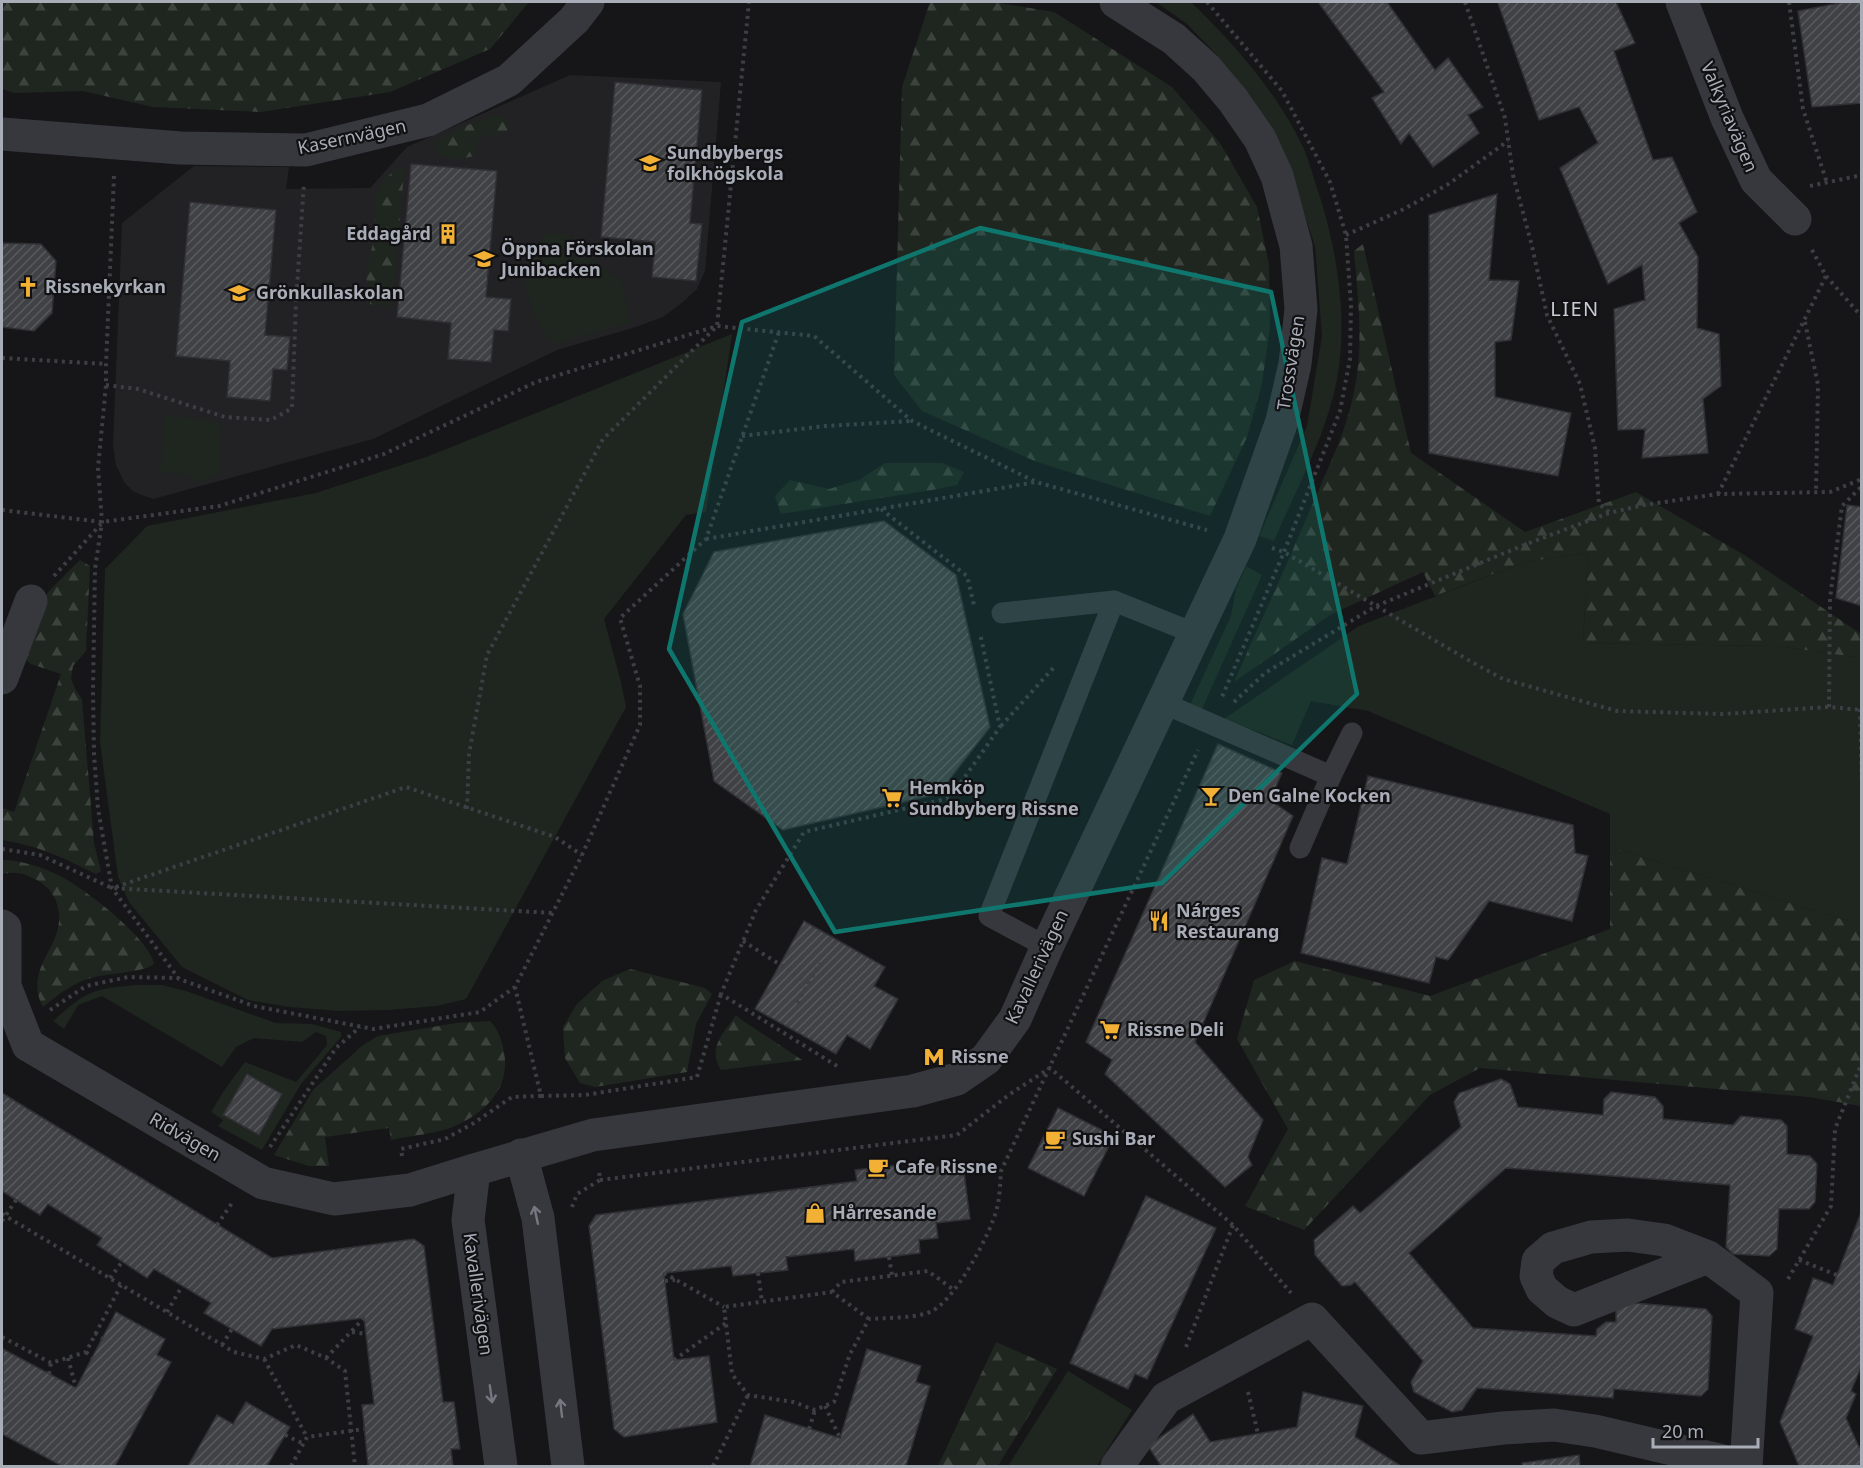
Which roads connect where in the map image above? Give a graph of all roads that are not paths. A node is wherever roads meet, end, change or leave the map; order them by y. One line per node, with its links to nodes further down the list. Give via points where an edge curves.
1 (588, 2): 4 (street, Kasernvägen, via 509,80 428,120 306,150 181,148)
2 (1116, 2): 9 (street, Trossvägen, via 1174,39 1233,100 1260,139 1277,176 1296,246 1301,309 1295,364 1282,421 1240,539)
3 (1682, 2): 5 (street, Valkyriavägen, via 1755,180)
4 (2, 134)
5 (1795, 219)
6 (31, 601): 10 (street)
7 (1114, 601): 8 (lane); 9 (lane); 16 (lane, via 988,916)
8 (1002, 613)
9 (1196, 634): 11 (street, Kavallerivägen)
10 (2, 678)
11 (1163, 703): 13 (lane); 16 (street, Kavallerivägen)
12 (1352, 733): 13 (lane)
13 (1331, 776): 14 (lane)
14 (1300, 848)
15 (2, 926): 18 (street, Ridvägen, via 5,986 28,1045 263,1183 334,1199 410,1190)
16 (1047, 947): 17 (street, Kavallerivägen, via 1015,1019 986,1059 957,1079 913,1091 593,1134)
17 (521, 1155): 18 (street, Kavallerivägen); 21 (street, one-way to 17, via 538,1218)
18 (474, 1170): 20 (street, Kavallerivägen, one-way to 20, via 468,1220)
19 (1708, 1257): 23 (street, via 1757,1293)
20 (501, 1467)
21 (568, 1467)
22 (1118, 1467): 23 (street, via 1166,1398 1312,1319 1421,1438 1554,1425)
23 (1745, 1467)

